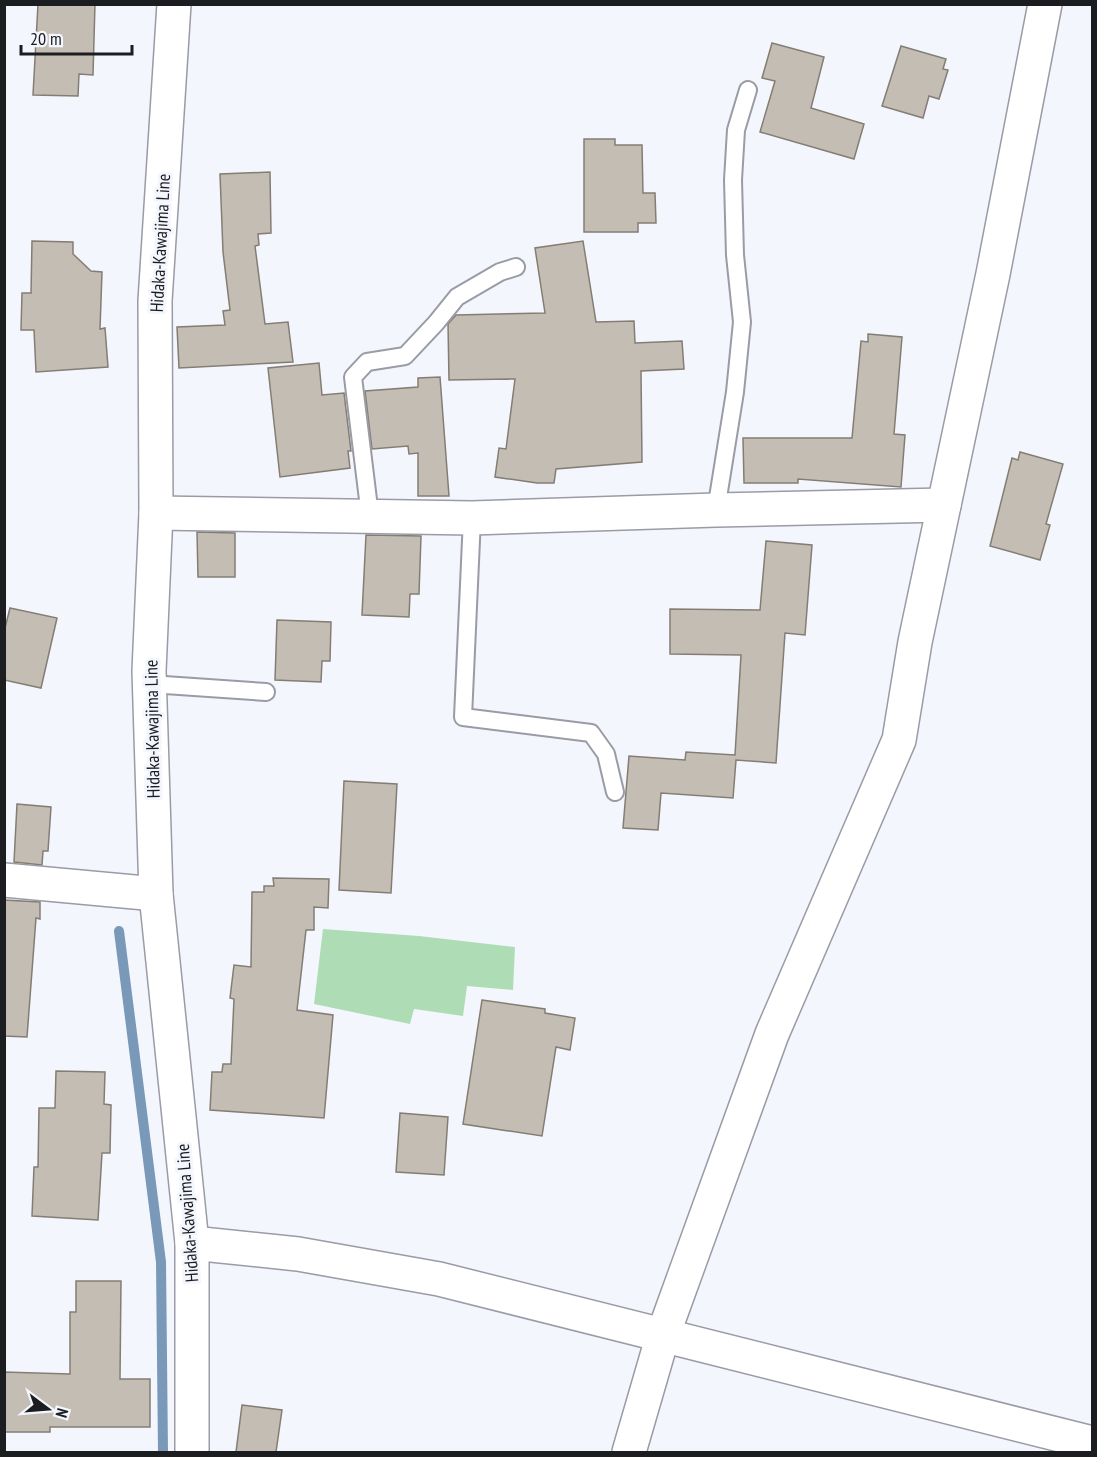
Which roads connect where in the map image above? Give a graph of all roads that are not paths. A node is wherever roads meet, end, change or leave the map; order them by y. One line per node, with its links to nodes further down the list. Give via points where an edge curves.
1 (174, 4): 7 (street, Hidaka-Kawajima Line, via 155,301)
2 (1045, 4): 5 (street)
3 (748, 90): 6 (lane, via 736,130 733,180 742,322)
4 (516, 267): 8 (lane, via 457,297 405,356 367,362 353,377)
5 (944, 505): 6 (street); 16 (street, via 899,740 772,1034)
6 (716, 510): 9 (street)
7 (156, 513): 8 (street); 10 (street, Hidaka-Kawajima Line)
8 (370, 516): 9 (street)
9 (472, 518): 12 (lane, via 463,717 591,733 606,754)
10 (150, 684): 11 (lane); 14 (street, Hidaka-Kawajima Line)
11 (266, 692)
12 (615, 792)
13 (4, 880): 14 (street)
14 (156, 894): 15 (street, Hidaka-Kawajima Line)
15 (192, 1243): 16 (street, via 298,1254 439,1278); 18 (street, Hidaka-Kawajima Line)
16 (663, 1335): 17 (street); 19 (street)
17 (1092, 1443)
18 (192, 1452)
19 (629, 1452)

